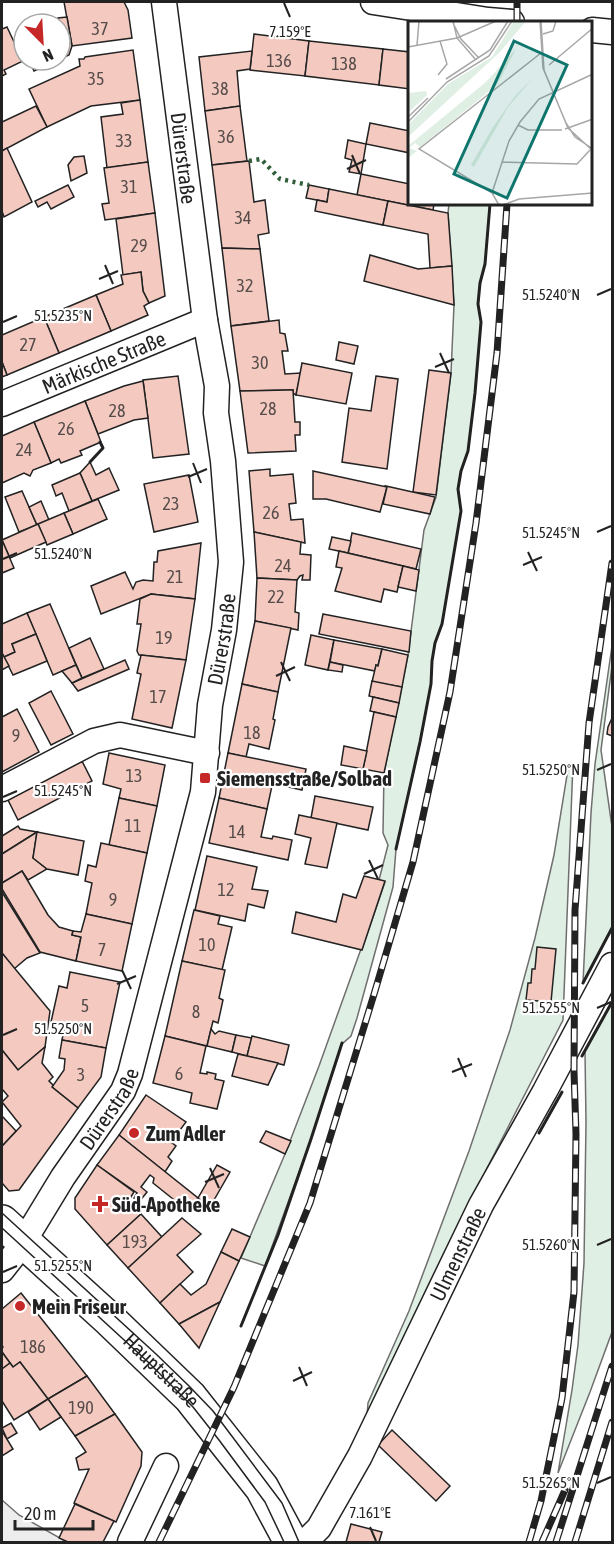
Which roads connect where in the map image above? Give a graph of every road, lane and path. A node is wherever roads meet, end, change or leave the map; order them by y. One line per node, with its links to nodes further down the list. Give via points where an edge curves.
1 (164, 2): 6 (street, Dürerstraße)
2 (374, 2): 3 (street)
3 (500, 21)
4 (593, 30): 5 (street)
5 (612, 32)
6 (206, 320): 7 (street, Märkische Straße); 8 (street, Dürerstraße, via 217,386 216,413 231,562 210,705)
7 (2, 404)
8 (207, 753): 9 (street, via 120,735 94,741); 11 (street, Dürerstraße, via 203,792 130,1074 123,1091 63,1177)
9 (2, 789)
10 (612, 965): 16 (street, Ulmenstraße, via 481,1205 360,1456 319,1528)
11 (13, 1232): 12 (street, Dürerstraße); 15 (street, Hauptstraße, via 190,1397 262,1488)
12 (2, 1270)
13 (166, 1466): 14 (street)
14 (130, 1542)
15 (291, 1542)
16 (305, 1542)

